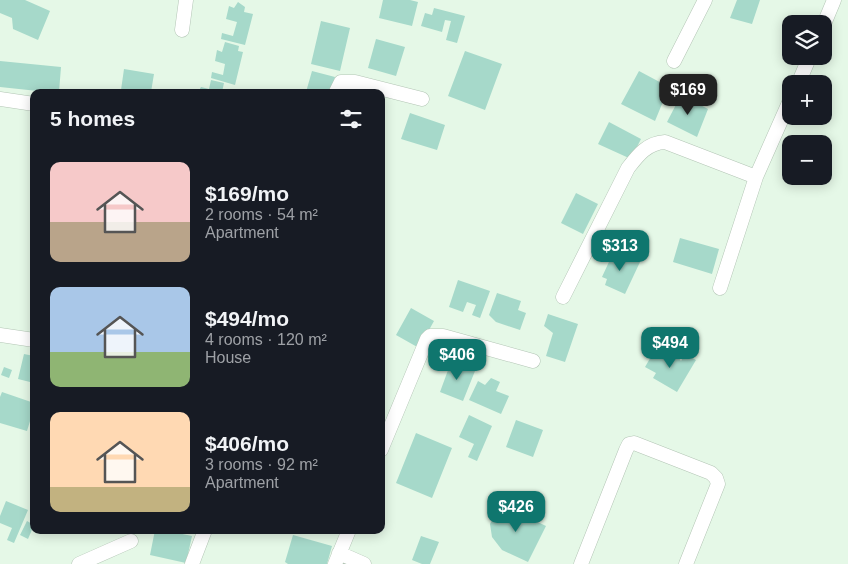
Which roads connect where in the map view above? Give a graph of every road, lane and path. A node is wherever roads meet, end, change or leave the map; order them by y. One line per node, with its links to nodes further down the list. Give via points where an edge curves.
1 (186, 0): 5 (street)
2 (705, 0): 6 (street)
3 (834, 0): 4 (street)
4 (828, 15)
5 (182, 30)
6 (674, 61)
7 (338, 89): 8 (street, via 341,82)
8 (380, 89)
9 (385, 90): 11 (street)
10 (0, 99): 12 (street)
11 (422, 99)
12 (30, 103)
13 (782, 118): 14 (street)
14 (756, 177): 15 (street); 16 (street, via 665,142 648,147 628,168)
15 (720, 288)
16 (564, 297)
17 (0, 335): 18 (street)
18 (30, 339)
19 (533, 361): 20 (street, via 443,336 430,336)
20 (385, 440)
21 (203, 534): 26 (street)
22 (345, 534): 24 (street)
23 (131, 541): 25 (street)
24 (337, 559): 27 (street)
25 (79, 564)
26 (192, 564)
27 (364, 564)
28 (581, 564): 29 (street, via 626,450 629,444 634,443 711,473 716,478 718,484)
29 (686, 564)

